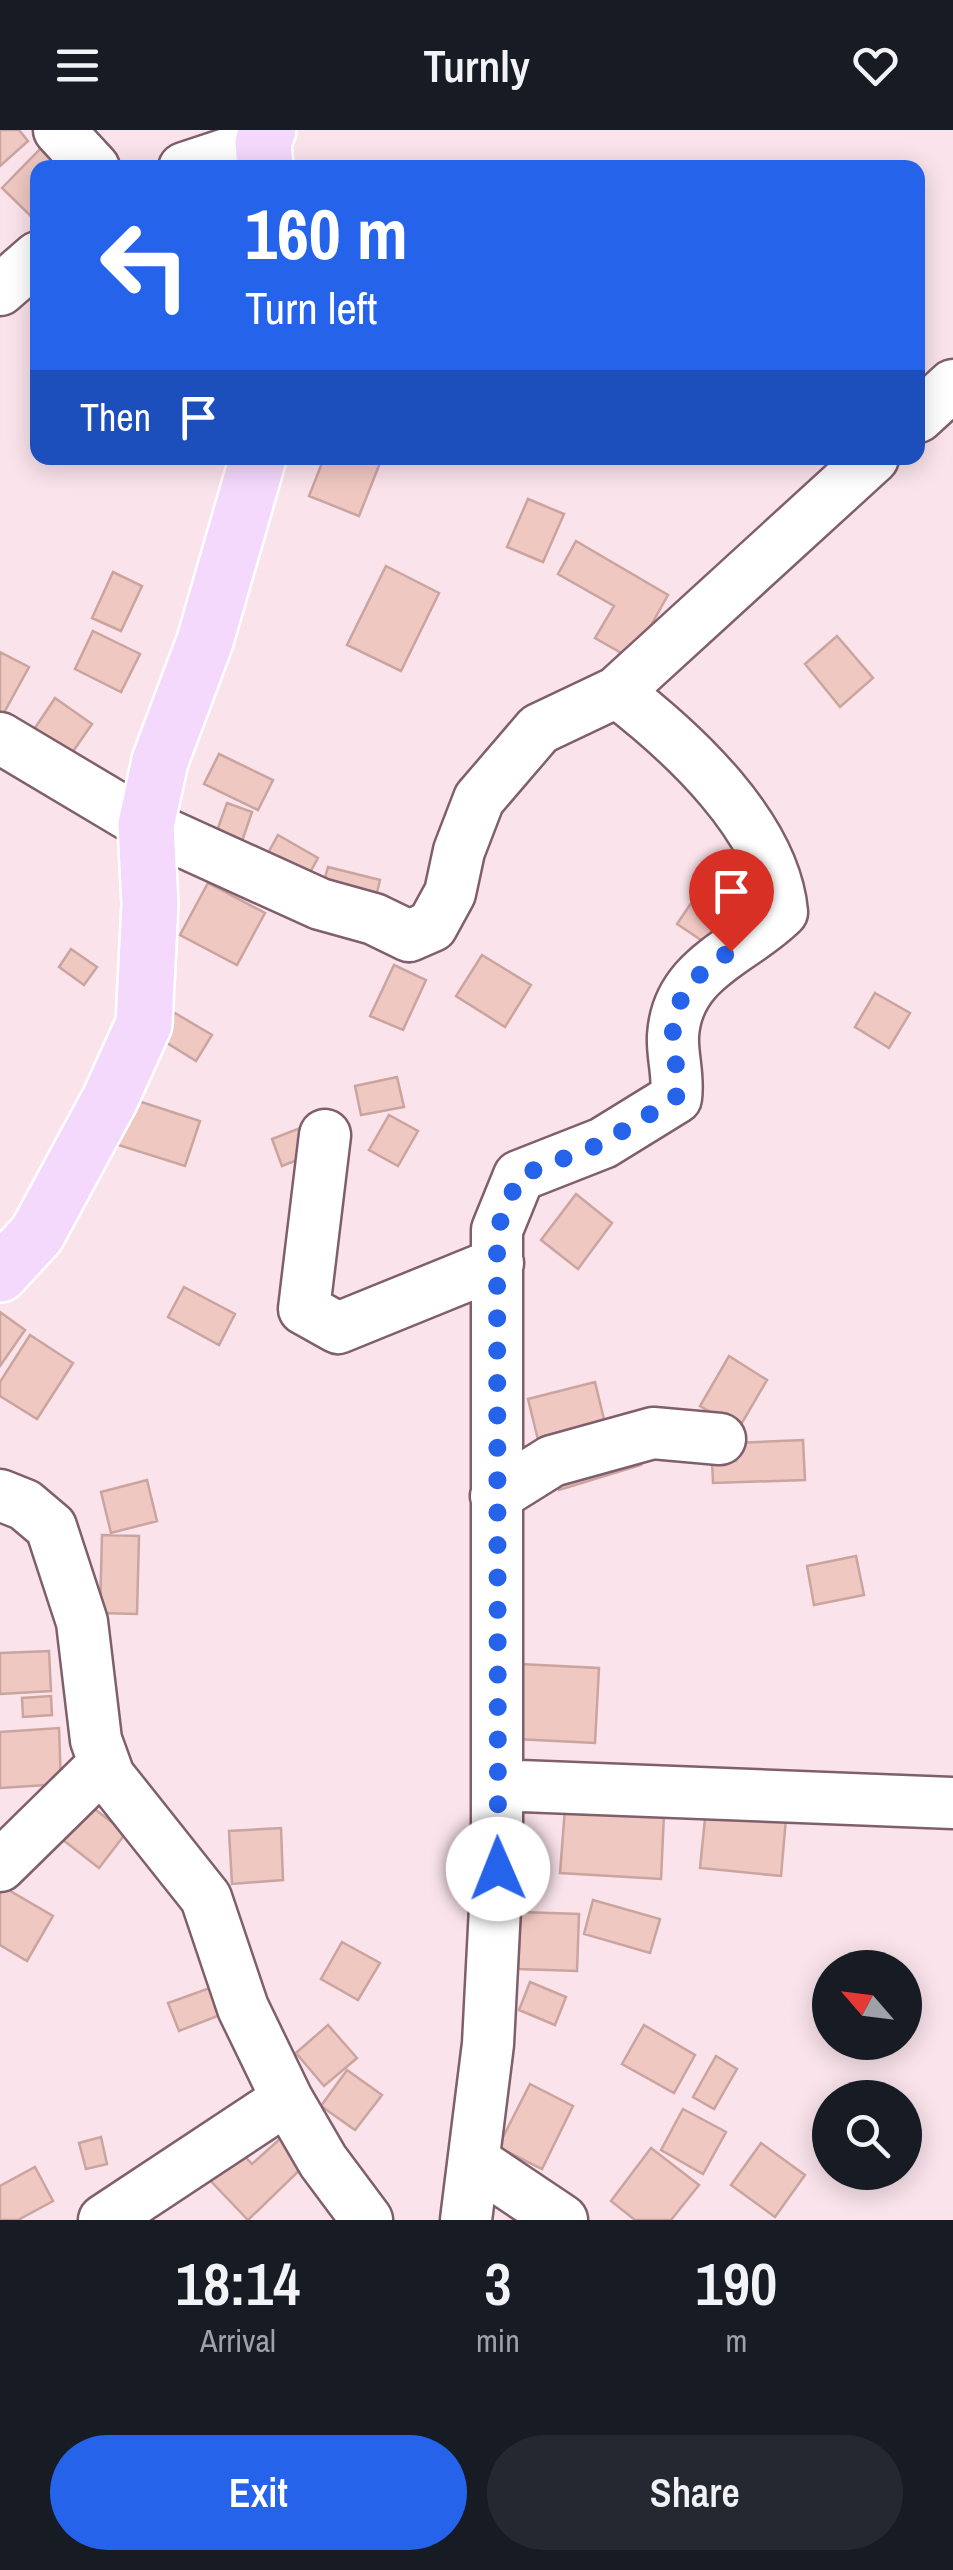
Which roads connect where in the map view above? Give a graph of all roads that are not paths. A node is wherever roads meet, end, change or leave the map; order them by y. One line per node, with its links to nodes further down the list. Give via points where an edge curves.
1 (59, 130): 3 (street)
2 (265, 147): 4 (street)
3 (87, 160)
4 (215, 160)
5 (30, 264): 6 (street)
6 (0, 290)
7 (953, 384): 8 (street)
8 (925, 410)
9 (256, 465): 13 (main road, via 205,641 160,762)
10 (865, 465): 11 (street)
11 (617, 692): 13 (street, via 539,730 479,799 450,893 432,926 410,936 320,904); 15 (street, via 727,795 779,882 782,912 702,968 678,1004 676,1098 603,1143 519,1176 497,1230)
12 (0, 738): 13 (street)
13 (146, 825): 16 (main road, via 144,1024 37,1234)
14 (325, 1135): 15 (street, via 304,1308 338,1328)
15 (498, 1263): 19 (street)
16 (0, 1274)
17 (720, 1439): 19 (street, via 654,1433 552,1462)
18 (0, 1495): 20 (street, via 51,1527 82,1622)
19 (496, 1496): 21 (street)
20 (104, 1764): 23 (street); 24 (street, via 206,1898 243,2008)
21 (497, 1785): 22 (street); 25 (street, via 488,2044)
22 (953, 1804)
23 (0, 1866)
24 (288, 2099): 26 (street); 27 (street)
25 (474, 2161): 28 (street); 29 (street)
26 (104, 2220)
27 (367, 2220)
28 (466, 2220)
29 (562, 2220)

